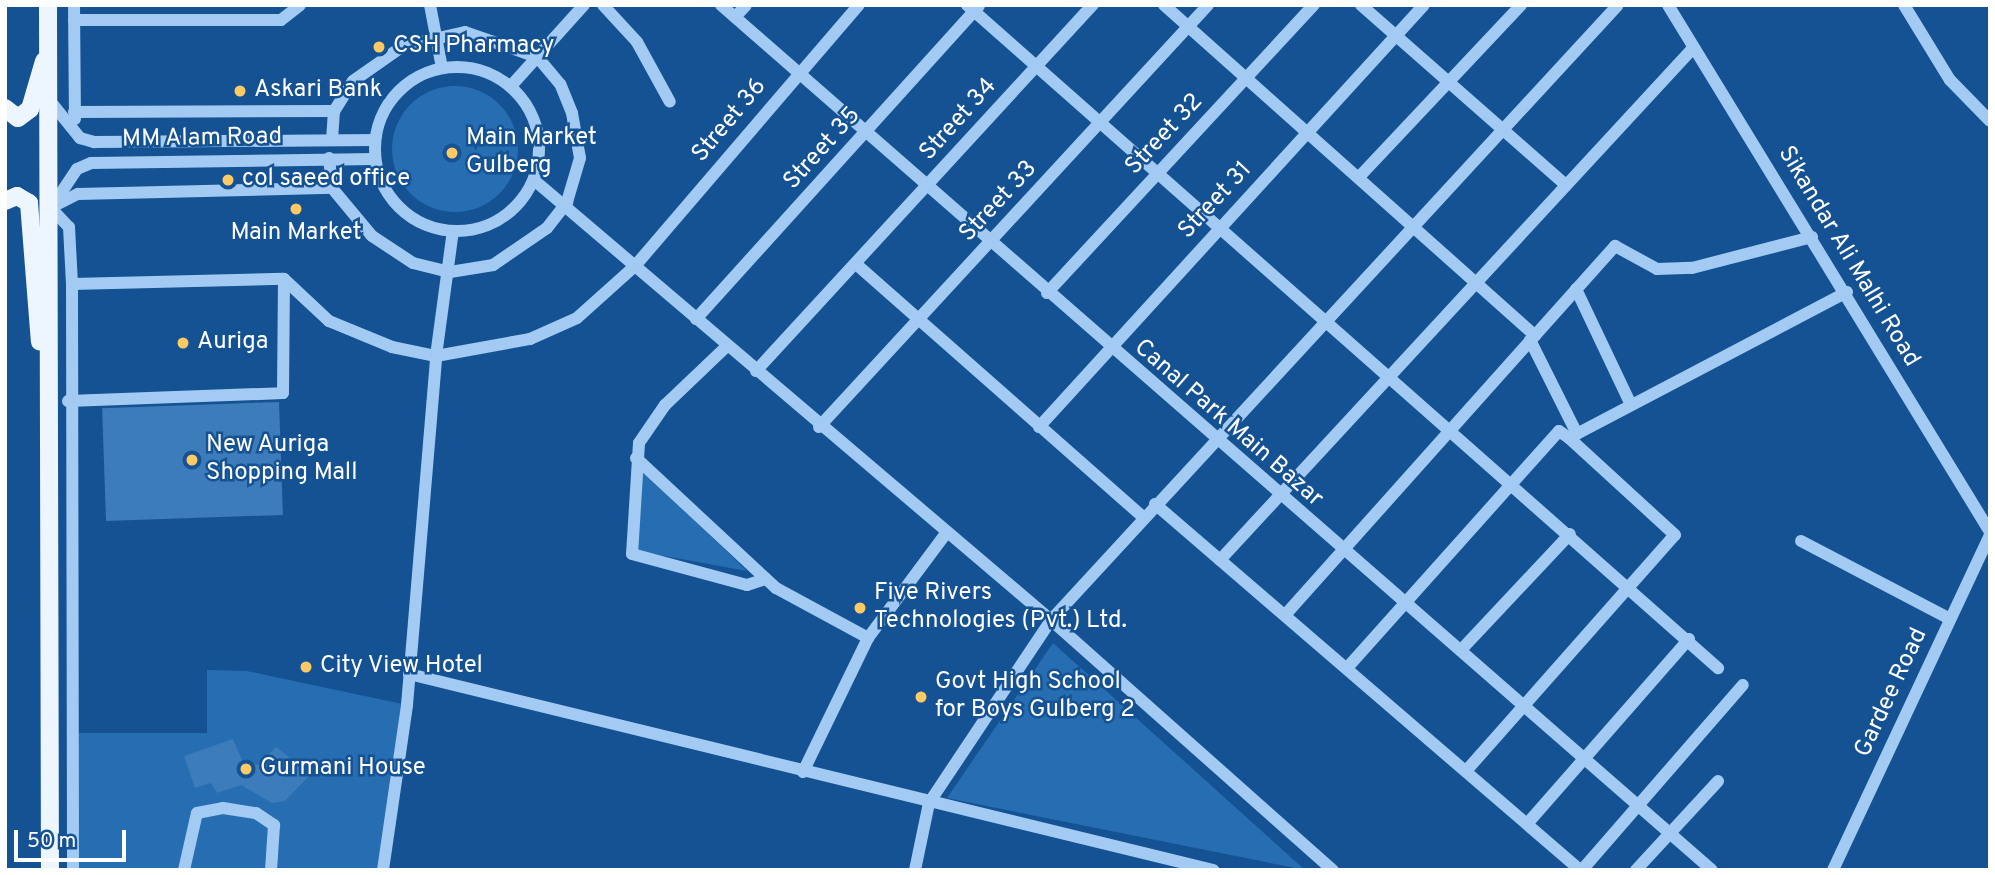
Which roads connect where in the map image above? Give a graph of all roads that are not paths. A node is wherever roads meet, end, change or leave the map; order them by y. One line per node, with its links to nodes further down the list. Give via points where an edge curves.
1 (48, 5): 26 (main road)
2 (74, 5): 22 (street)
3 (300, 5): 22 (street, via 281,20)
4 (430, 5): 24 (street)
5 (584, 5): 28 (street)
6 (603, 5): 36 (street, via 637,42)
7 (721, 5): 21 (street, Canal Park Main Bazar)
8 (746, 5): 21 (street)
9 (859, 5): 31 (street, Street 36)
10 (1093, 5): 29 (street, Street 34)
11 (1164, 5): 23 (street)
12 (1208, 5): 23 (street, Street 33)
13 (1314, 5): 32 (street, Street 32)
14 (1361, 5): 25 (street)
15 (1424, 5): 25 (street, Street 31)
16 (1521, 5): 33 (street)
17 (1618, 5): 42 (street)
18 (1904, 5): 40 (street, via 1950,80)
19 (1671, 6): 27 (street, Sikandar Ali Malhi Road)
20 (973, 7): 29 (street); 45 (street, Street 35)
21 (735, 17): 31 (street, Canal Park Main Bazar)
22 (74, 20): 39 (street)
23 (1188, 26): 32 (street); 41 (street, Street 33)
24 (436, 36): 28 (street, via 465,33); 30 (street); 38 (street, via 403,46 353,80)
25 (1396, 36): 33 (street); 43 (street, Street 31)
26 (49, 44): 35 (main road); 37 (main road, via 30,109 18,118)
27 (1694, 47): 53 (street); 62 (street, Sikandar Ali Malhi Road)
28 (537, 57): 34 (street); 57 (street, via 560,84 572,113 580,158)
29 (1037, 66): 41 (street); 54 (street, Street 34)
30 (442, 68): 34 (street, via 485,71); 47 (street, via 413,80 390,101)
31 (798, 73): 45 (street, Canal Park Main Bazar); 65 (street, Street 36)
32 (1247, 78): 43 (street); 50 (street, Street 32)
33 (1449, 82): 42 (street); 51 (street)
34 (511, 86): 52 (street, via 538,129)
35 (50, 101): 44 (street); 58 (main road)
36 (670, 103)
37 (5, 108)
38 (334, 111): 39 (street); 46 (street)
39 (74, 112): 44 (street)
40 (1990, 121)
41 (1101, 122): 50 (street); 63 (street, Street 33)
42 (1503, 130): 53 (street); 59 (street)
43 (1309, 131): 51 (street); 60 (street, Street 31)
44 (75, 133): 46 (street, MM Alam Road, via 94,142)
45 (866, 133): 54 (street, Canal Park Main Bazar); 73 (street, Street 35)
46 (332, 140): 47 (street, MM Alam Road)
47 (375, 140): 49 (street)
48 (329, 158): 49 (street, MM Alam Road); 55 (street); 58 (street, MM Alam Road, via 91,163 77,170)
49 (375, 159): 61 (street, via 401,209)
50 (1158, 173): 60 (street); 72 (street, Street 32)
51 (1360, 176): 59 (street)
52 (534, 180): 57 (street); 61 (street, via 502,218)
53 (1566, 185): 68 (street)
54 (927, 187): 63 (street, Canal Park Main Bazar); 64 (street, Street 34)
55 (332, 188): 58 (street, via 78,194); 66 (street, via 391,253)
56 (5, 201): 84 (main road, via 17,196 29,203)
57 (567, 202): 65 (street); 66 (street, via 522,249 493,265)
58 (51, 208): 69 (street, via 69,227); 84 (main road)
59 (1415, 225): 68 (street); 75 (street)
60 (1220, 227): 75 (street); 78 (street, Street 31)
61 (453, 231): 66 (street)
62 (1812, 237): 70 (street, via 1692,268 1657,268 1615,246); 71 (street, Sikandar Ali Malhi Road)
63 (990, 243): 72 (street, Canal Park Main Bazar); 74 (street, Street 33)
64 (856, 264): 74 (street); 80 (street, Street 34)
65 (635, 266): 73 (street); 79 (street, Street 36, via 577,318 530,339)
66 (450, 272): 79 (street)
67 (284, 279): 69 (street); 79 (street, via 329,321 358,337); 82 (street, via 283,393)
68 (1476, 282): 76 (street); 81 (street)
69 (72, 284): 82 (street)
70 (1576, 289): 76 (street); 83 (street)
71 (1847, 292): 83 (street); 96 (street, Sikandar Ali Malhi Road)
72 (1047, 293): 78 (street, Canal Park Main Bazar)
73 (696, 319): 77 (street)
74 (917, 321): 85 (street, Street 33); 86 (street)
75 (1327, 321): 81 (street); 89 (street)
76 (1532, 337): 87 (street); 88 (street)
77 (727, 346): 80 (street); 90 (street, via 648,425)
78 (1110, 348): 86 (street, Street 31); 89 (street, Canal Park Main Bazar)
79 (436, 356): 112 (street)
80 (755, 371): 85 (street)
81 (1389, 375): 87 (street); 92 (street)
82 (68, 401): 124 (street)
83 (1631, 405): 88 (street)
84 (46, 422): 123 (main road)
85 (819, 427): 95 (street)
86 (1039, 427): 94 (street)
87 (1450, 429): 91 (street); 99 (street)
88 (1573, 436): 91 (street, via 1559,432); 102 (street, via 1675,535)
89 (1216, 440): 92 (street, Canal Park Main Bazar); 93 (street)
90 (636, 458): 101 (street); 101 (street, via 632,554 747,585)
91 (1512, 483): 97 (street); 103 (street)
92 (1278, 495): 99 (street, Canal Park Main Bazar); 100 (street)
93 (1154, 504): 94 (street); 100 (street)
94 (1143, 517): 106 (street)
95 (947, 532): 106 (street); 107 (street)
96 (1990, 533): 105 (street, Gardee Road)
97 (1570, 534): 102 (street); 109 (street)
98 (1801, 541): 105 (street)
99 (1341, 550): 103 (street, Canal Park Main Bazar); 104 (street)
100 (1220, 560): 104 (street)
101 (766, 579): 107 (street)
102 (1628, 586): 108 (street); 114 (street)
103 (1401, 603): 109 (street, Canal Park Main Bazar); 110 (street)
104 (1286, 614): 110 (street)
105 (1950, 619): 134 (street, Gardee Road)
106 (1051, 620): 119 (street); 130 (street)
107 (869, 638): 117 (street)
108 (1689, 639): 111 (street); 115 (street)
109 (1461, 650): 114 (street, Canal Park Main Bazar)
110 (1347, 668): 116 (street)
111 (1718, 668)
112 (409, 674): 117 (street); 127 (street)
113 (1743, 685): 120 (street)
114 (1522, 703): 115 (street, Canal Park Main Bazar); 116 (street)
115 (1587, 758): 120 (street, Canal Park Main Bazar); 121 (street)
116 (1466, 771): 121 (street)
117 (803, 772): 119 (street)
118 (1718, 781): 122 (street)
119 (929, 803): 128 (street); 129 (street)
120 (1640, 804): 122 (street, Canal Park Main Bazar); 131 (street)
121 (1527, 824): 131 (street)
122 (1672, 834): 132 (street); 133 (street, Canal Park Main Bazar)
123 (53, 869)
124 (73, 870)
125 (184, 870): 126 (street, via 197,813 223,808 256,813 274,825)
126 (271, 870)
127 (383, 870)
128 (915, 870)
129 (1213, 870)
130 (1333, 870)
131 (1581, 870)
132 (1636, 870)
133 (1712, 870)
134 (1833, 870)

